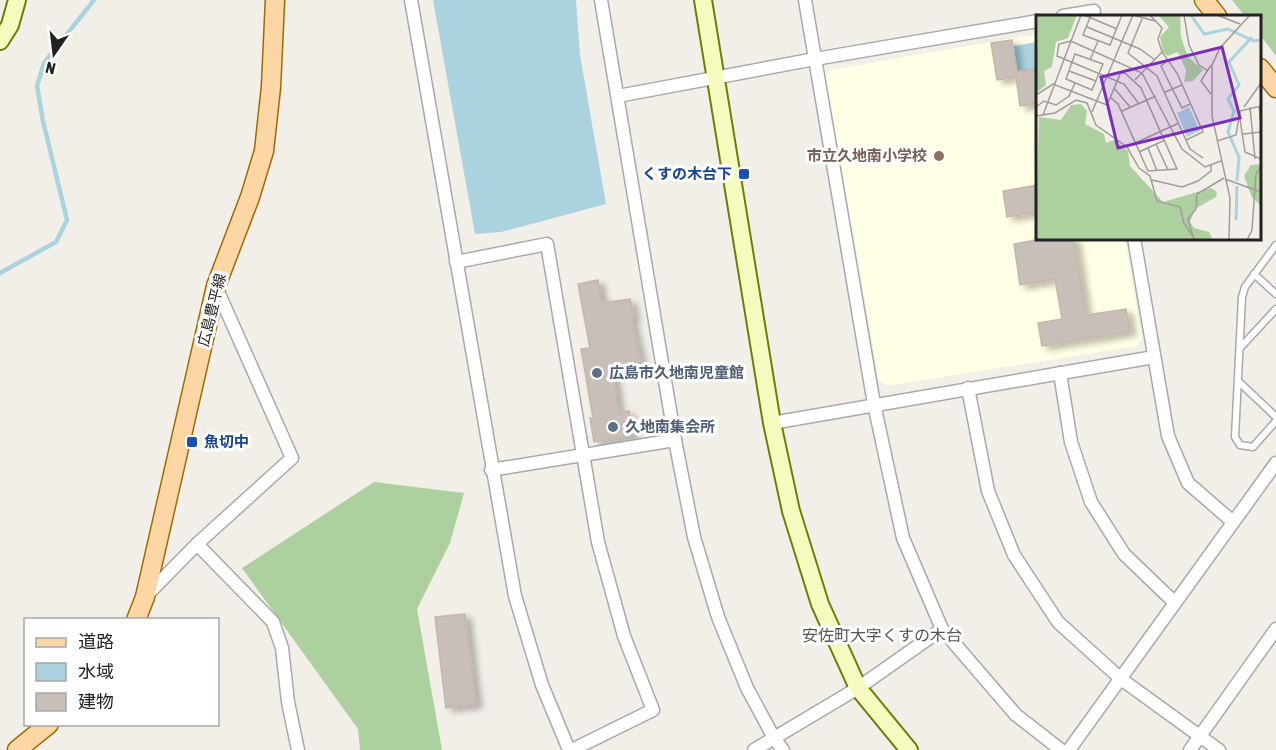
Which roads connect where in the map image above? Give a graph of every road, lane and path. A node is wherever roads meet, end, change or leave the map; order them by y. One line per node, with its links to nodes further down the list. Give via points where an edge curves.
1 (17, 0): 12 (street, via 10,25)
2 (274, 0): 22 (main road, 広島豊平線, via 264,151)
3 (411, 0): 20 (street)
4 (601, 0): 17 (street)
5 (703, 0): 15 (street)
6 (805, 0): 13 (street)
7 (1204, 0): 10 (main road)
8 (1094, 9): 9 (street)
9 (1067, 15)
10 (1216, 15)
11 (1036, 21): 13 (street)
12 (0, 41)
13 (815, 59): 15 (street); 30 (street)
14 (1261, 69): 16 (main road)
15 (716, 77): 17 (street); 33 (street)
16 (1276, 88)
17 (618, 96): 34 (street)
18 (1134, 240): 26 (street)
19 (1276, 245): 21 (lane)
20 (456, 262): 35 (street, via 547,244); 37 (street)
21 (1254, 274): 23 (lane); 25 (lane, via 1242,297)
22 (216, 286): 39 (street, via 292,458); 40 (main road, 広島豊平線)
23 (1276, 294)
24 (1276, 309): 25 (lane)
25 (1240, 348): 28 (lane)
26 (1154, 357): 27 (street); 38 (street, via 1168,436 1188,483)
27 (1060, 373): 29 (street); 41 (street, via 1071,442 1091,502 1124,554)
28 (1238, 381): 31 (lane); 32 (lane, via 1235,437 1240,446 1253,447)
29 (968, 388): 30 (street); 45 (street, via 988,491 1014,555 1059,622)
30 (874, 404): 33 (street); 43 (street, via 903,538)
31 (1276, 417)
32 (1276, 421)
33 (772, 423): 46 (street, via 791,511 820,604)
34 (675, 440): 35 (street); 49 (street, via 694,537 718,617 747,688)
35 (584, 455): 37 (street); 52 (street, via 598,542 624,636 653,710)
36 (1276, 463): 38 (street)
37 (492, 470): 52 (street, via 515,596 542,686)
38 (1233, 522): 41 (street)
39 (198, 544): 40 (street); 51 (street, via 273,622 282,648)
40 (145, 597): 42 (main road, 広島豊平線)
41 (1175, 603): 45 (street)
42 (137, 618)
43 (942, 629): 46 (street); 56 (street, via 1016,715)
44 (1276, 629): 48 (street)
45 (1121, 678): 48 (street); 57 (street)
46 (858, 688): 49 (street); 55 (street)
47 (47, 726): 50 (main road)
48 (1200, 736): 58 (street); 59 (street)
49 (774, 738): 53 (street); 54 (street)
50 (17, 750)
51 (298, 750)
52 (570, 750)
53 (754, 750)
54 (783, 750)
55 (909, 750)
56 (1061, 750)
57 (1069, 750)
58 (1190, 750)
59 (1219, 750)

